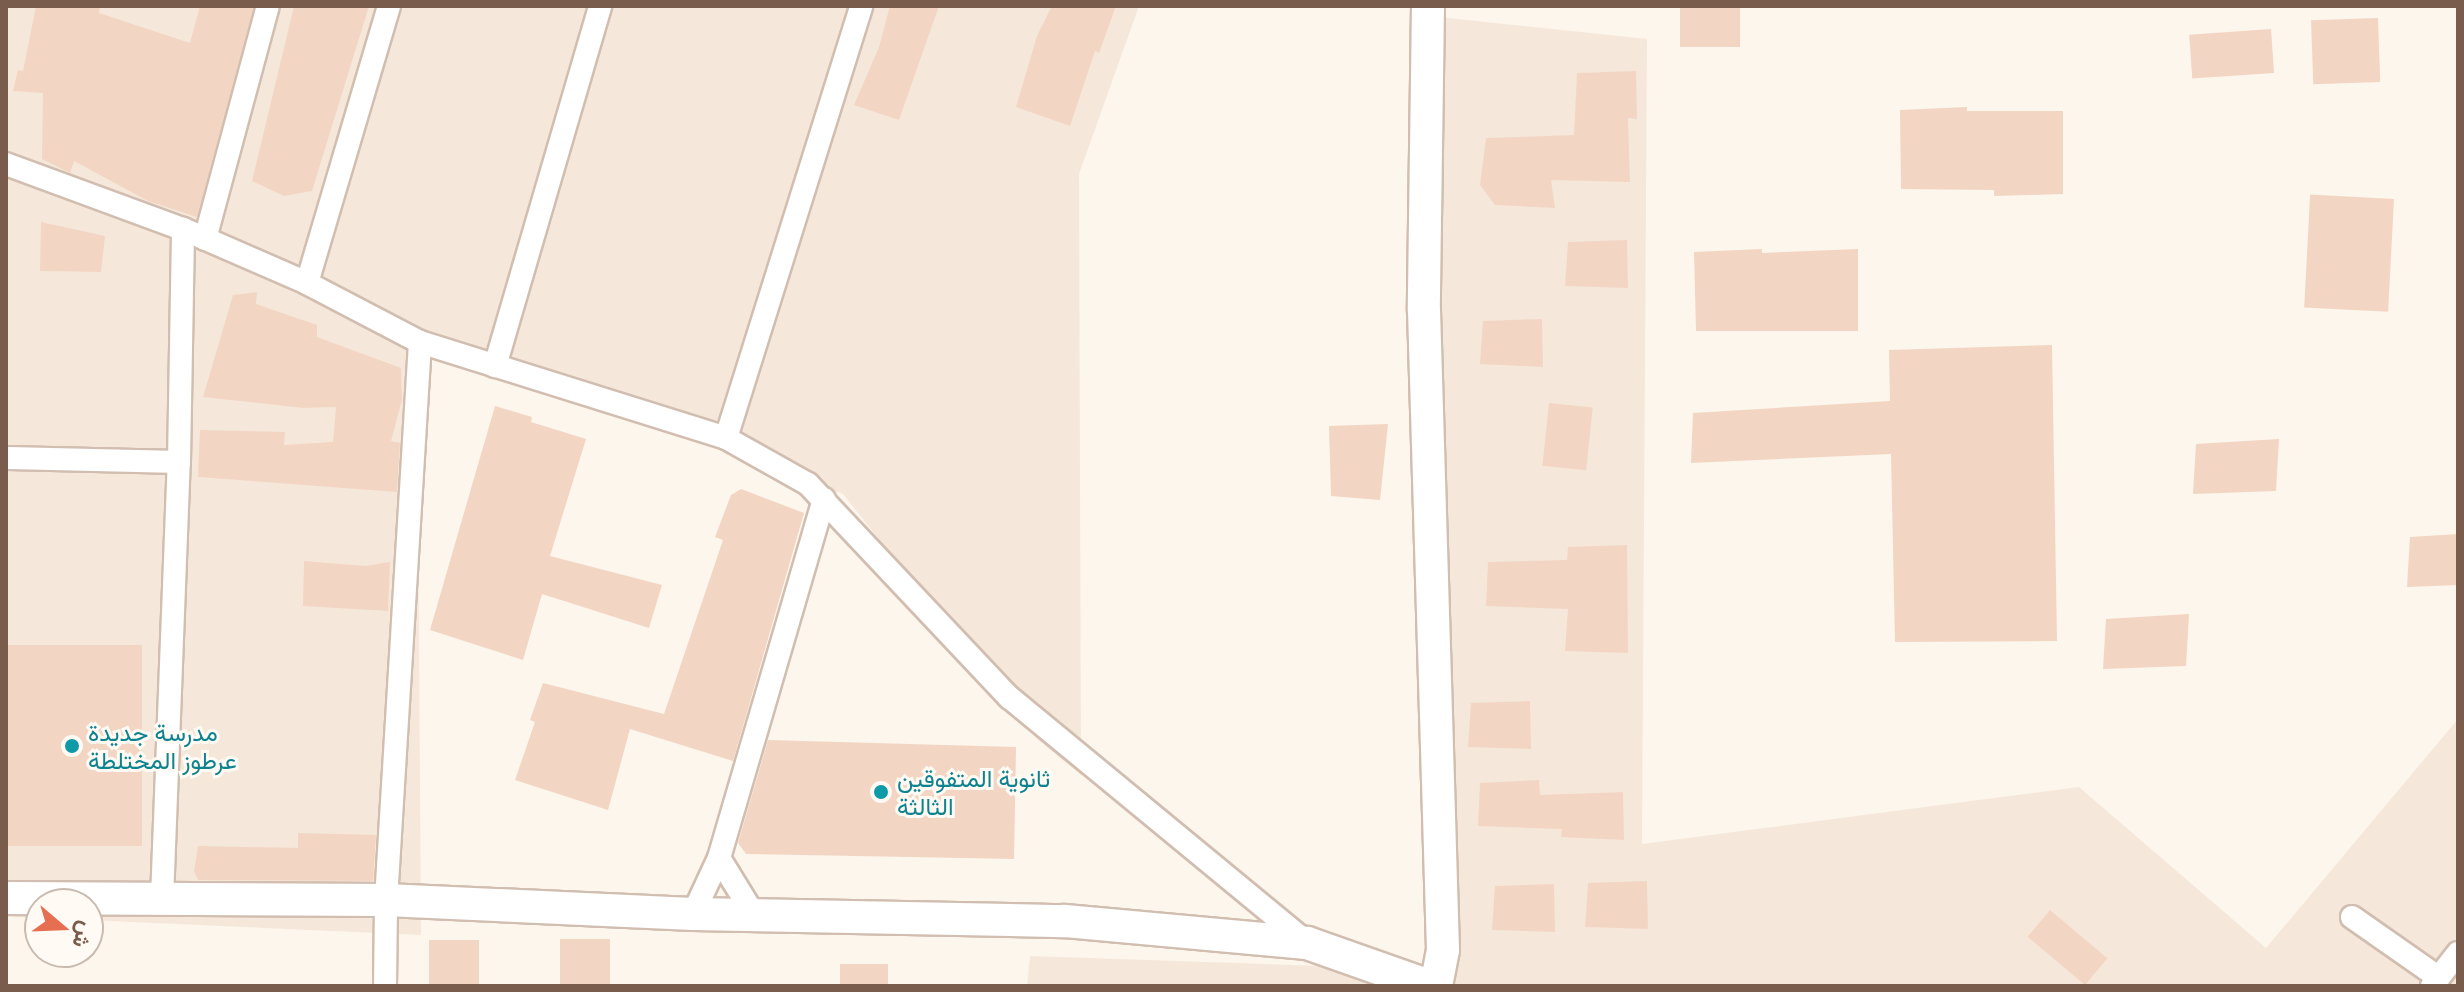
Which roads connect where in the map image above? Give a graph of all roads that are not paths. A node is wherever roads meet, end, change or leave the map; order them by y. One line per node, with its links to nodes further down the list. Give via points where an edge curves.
1 (268, 6): 8 (street)
2 (389, 6): 9 (street)
3 (600, 6): 11 (street)
4 (861, 6): 12 (street)
5 (1428, 6): 28 (street, via 1424,310 1443,950)
6 (6, 164): 7 (street)
7 (183, 229): 8 (street); 14 (street)
8 (205, 239): 9 (street)
9 (307, 283): 10 (street)
10 (420, 342): 11 (street); 19 (street)
11 (495, 366): 12 (street)
12 (726, 438): 15 (street, via 808,484)
13 (6, 458): 14 (street)
14 (179, 462): 18 (street)
15 (824, 499): 16 (street); 23 (street, via 1009,697)
16 (719, 858): 20 (street); 21 (street)
17 (6, 898): 18 (street)
18 (162, 899): 19 (street)
19 (386, 900): 20 (street); 26 (street)
20 (693, 914): 21 (street)
21 (754, 915): 23 (street, via 1065,921)
22 (2352, 917): 25 (street)
23 (1307, 943): 27 (street)
24 (2458, 953): 25 (street)
25 (2435, 982)
26 (385, 986)
27 (1429, 986)
28 (1436, 986)

